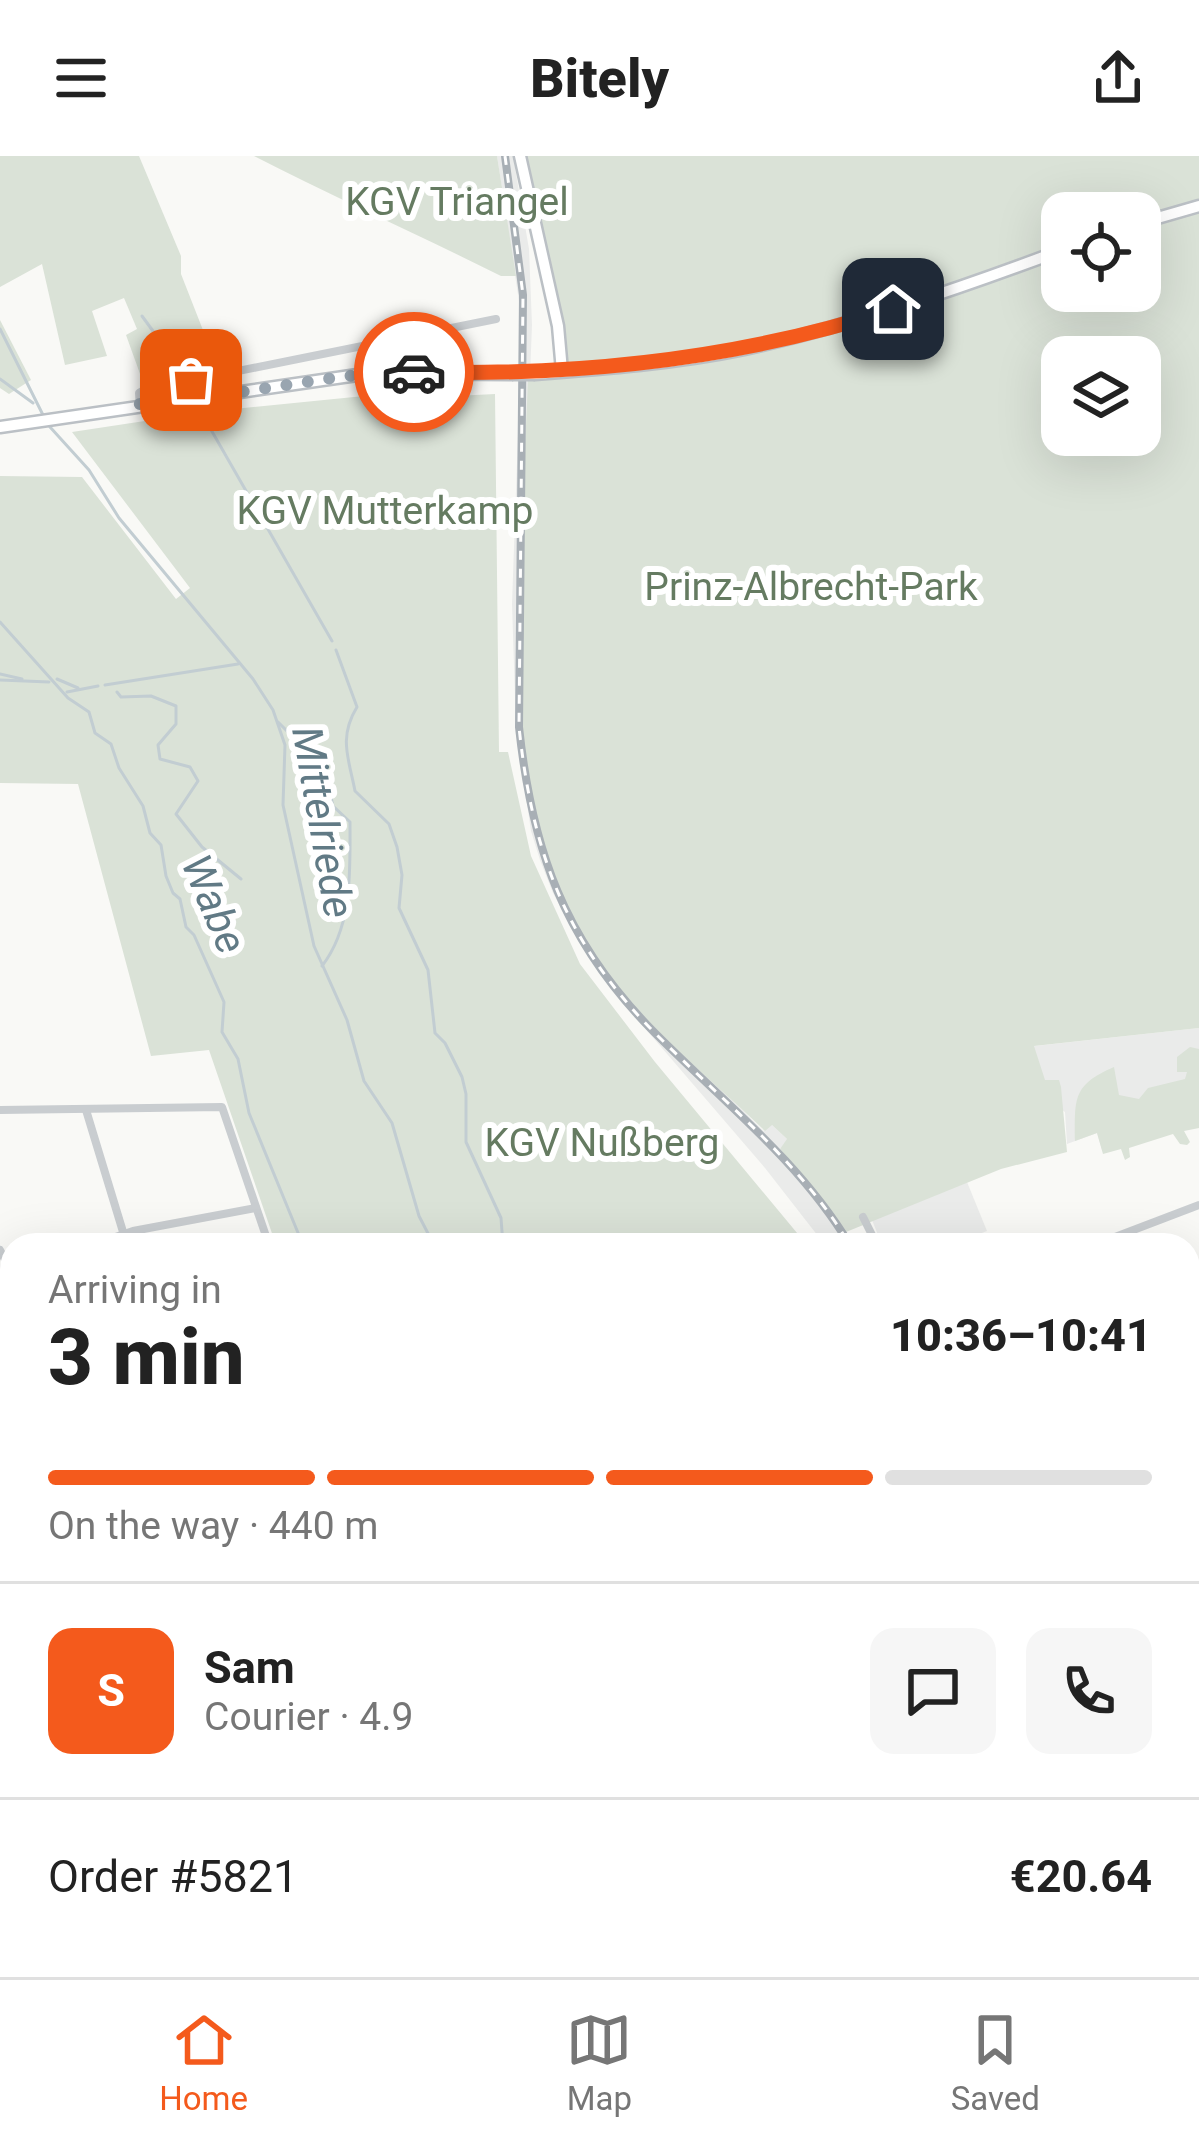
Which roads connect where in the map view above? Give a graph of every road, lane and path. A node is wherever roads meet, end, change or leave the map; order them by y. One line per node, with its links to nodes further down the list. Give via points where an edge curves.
1 (520, 156): 6 (main road)
2 (1199, 206): 3 (main road)
3 (1161, 217)
4 (1041, 257): 6 (main road, via 791,338)
5 (496, 319): 7 (street, via 144,390)
6 (562, 371): 7 (main road, bridge, via 371,373)
7 (140, 407): 8 (main road)
8 (0, 427)
9 (0, 1110): 10 (street)
10 (86, 1110): 12 (street, via 222,1107); 14 (street)
11 (1199, 1205): 18 (street)
12 (256, 1208): 15 (street); 16 (street)
13 (862, 1217): 17 (street)
14 (123, 1233)
15 (128, 1233)
16 (265, 1233)
17 (871, 1233)
18 (1126, 1233)

